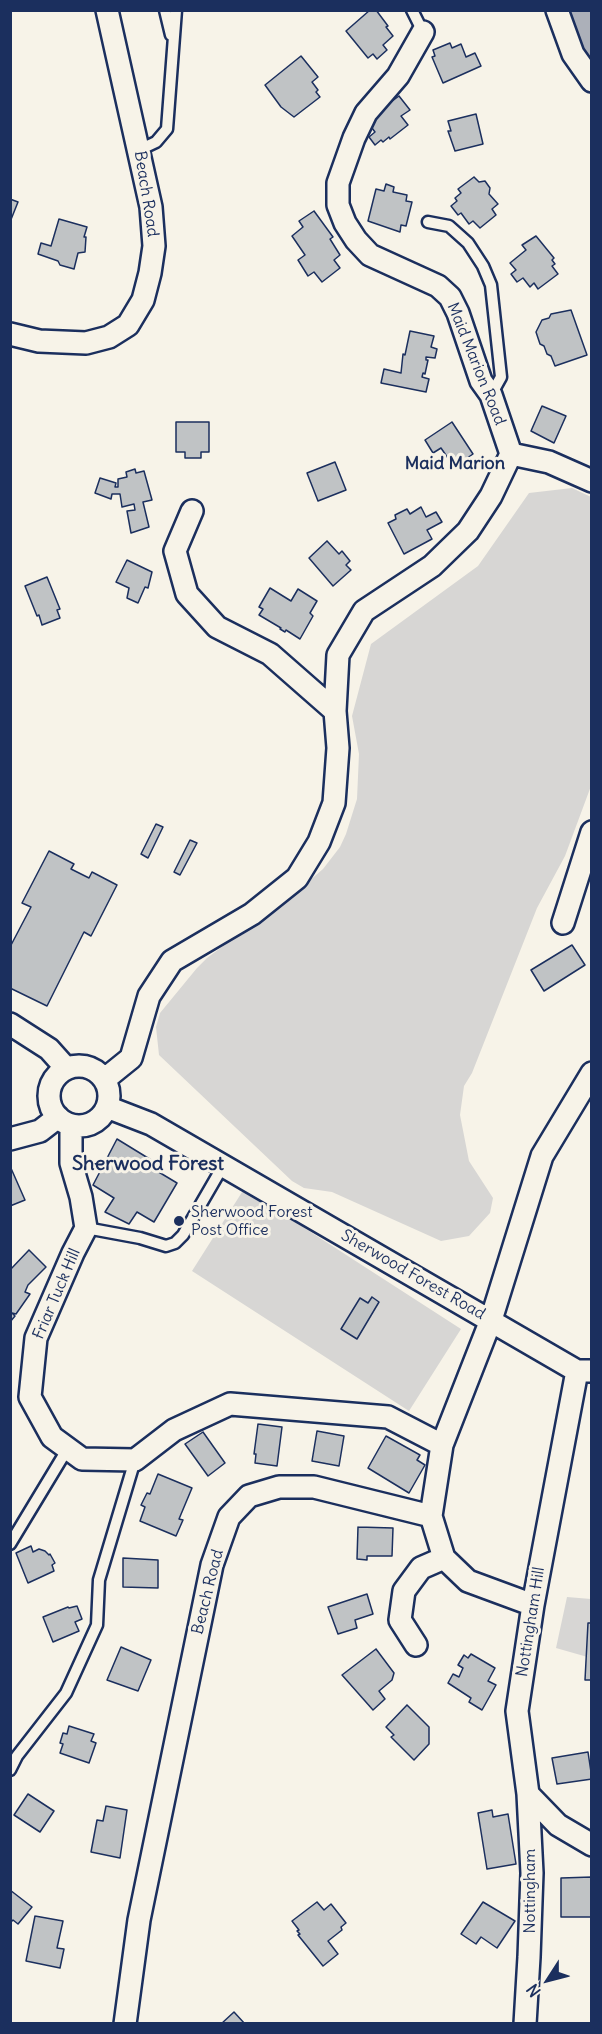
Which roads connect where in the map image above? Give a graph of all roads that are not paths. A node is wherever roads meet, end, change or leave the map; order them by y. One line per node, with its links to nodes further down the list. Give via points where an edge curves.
1 (107, 10): 9 (street, Beach Road)
2 (165, 10): 7 (lane)
3 (176, 10): 7 (lane)
4 (412, 10): 6 (lane)
5 (557, 10): 8 (street, via 573,54)
6 (423, 32): 12 (street, Maid Marion Road, via 398,76 366,112 338,183 338,205 345,223 370,255 438,286 450,297)
7 (174, 44): 9 (lane, via 167,129 156,142)
8 (591, 81)
9 (139, 150): 11 (street, Beach Road, via 151,207 154,246 143,300 128,325 110,337 86,343 39,341)
10 (429, 222): 12 (lane, via 449,226 468,243 491,285 501,376)
11 (10, 334)
12 (491, 395): 13 (street, Maid Marion Road)
13 (511, 454): 14 (street, via 549,462); 16 (street, via 491,496 468,531 432,566 364,611 338,655)
14 (591, 480)
15 (192, 511): 16 (street, via 175,552 187,594 217,627 270,654)
16 (335, 711): 22 (street, via 338,748 334,803 320,842 297,878 252,914 172,962 149,996 131,1058)
17 (591, 832): 18 (street)
18 (563, 922)
19 (10, 1024): 20 (street, via 50,1049)
20 (66, 1068): 22 (street, via 80,1065 94,1069); 24 (street, via 55,1077 49,1091 50,1105)
21 (591, 1073): 28 (street, via 542,1156)
22 (105, 1079): 23 (street)
23 (107, 1107): 24 (street, via 98,1119 85,1125); 26 (street, Sherwood Forest Road, via 151,1124)
24 (64, 1121): 25 (street); 27 (street, Friar Tuck Hill)
25 (10, 1138)
26 (223, 1166): 27 (lane, via 175,1243 166,1246); 28 (street, Sherwood Forest Road)
27 (86, 1228): 31 (street, Friar Tuck Hill, via 36,1338 30,1397 52,1437)
28 (491, 1320): 29 (street, Sherwood Forest Road); 30 (street)
29 (584, 1371): 36 (street, Nottingham Hill)
30 (442, 1445): 32 (street, via 388,1417 230,1404 174,1430); 33 (street)
31 (68, 1448): 32 (street, Friar Tuck Hill, via 82,1459); 34 (lane)
32 (135, 1460): 38 (lane, via 99,1580 97,1624 66,1693)
33 (431, 1516): 35 (street); 41 (street, Beach Road, via 314,1487 279,1487 249,1496 229,1516 212,1564 139,1920)
34 (10, 1544)
35 (444, 1558): 36 (street, via 468,1581); 37 (street, via 421,1568 404,1591 400,1620)
36 (533, 1605): 39 (street, Nottingham Hill, via 517,1711)
37 (416, 1645)
38 (10, 1770)
39 (528, 1794): 40 (street, via 558,1825); 42 (street, Nottingham, via 532,1873)
40 (591, 1845)
41 (125, 2024)
42 (525, 2024)

